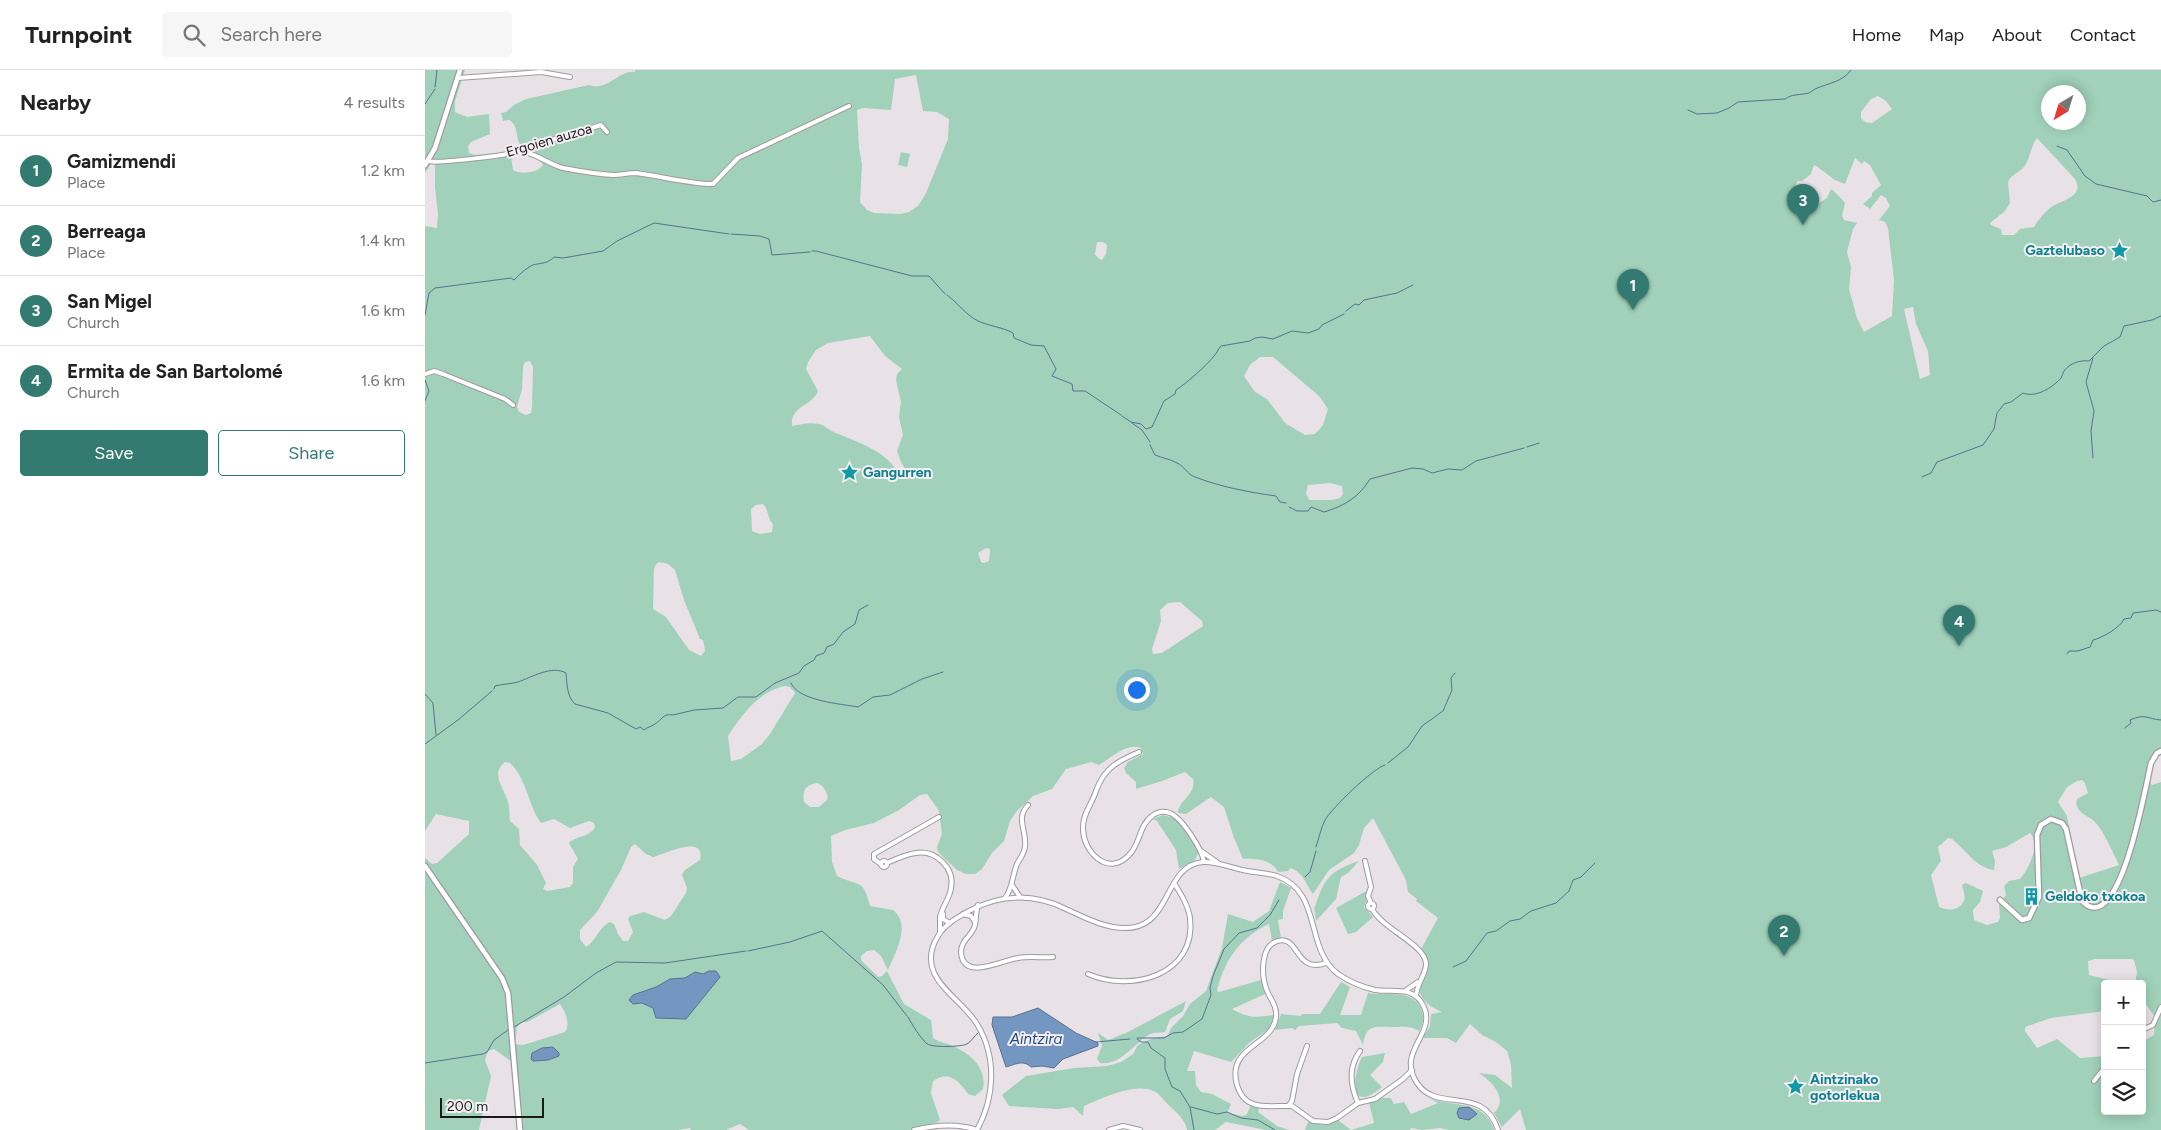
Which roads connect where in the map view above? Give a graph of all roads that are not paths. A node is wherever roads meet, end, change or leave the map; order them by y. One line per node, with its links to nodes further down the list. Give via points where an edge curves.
1 (460, 70): 3 (street)
2 (570, 77): 3 (street, via 541,72)
3 (458, 78): 7 (street)
4 (849, 106): 6 (street, via 738,158 713,184 636,173 588,172 552,164)
5 (607, 132): 6 (street, Ergoien auzoa, via 601,125)
6 (520, 151): 7 (street, Ergoien auzoa)
7 (427, 163)
8 (425, 374): 9 (street, via 434,371 443,374)
9 (513, 405)
10 (1139, 752): 14 (street, via 1117,761 1100,780 1083,822 1087,848 1104,862 1121,862 1133,852 1150,817 1164,812 1177,818)
11 (2161, 752): 26 (street, via 2151,763 2131,852 2104,906 2091,908 2082,901 2067,829 2051,819 2041,825 2037,835 2040,889 2029,918 2022,920)
12 (1028, 804): 20 (street, via 1022,812 1025,847 1016,865 1011,883)
13 (939, 818): 31 (street, via 874,854 874,859 885,867 887,863 914,853 931,854 941,860 950,873 952,884)
14 (1201, 851): 16 (street); 17 (street)
15 (1365, 861): 38 (street, via 1371,888 1369,907 1382,923 1422,952 1427,966)
16 (1204, 862): 17 (street); 19 (street, via 1184,869)
17 (1219, 864): 36 (street, via 1279,876 1295,886 1310,908 1314,932)
18 (425, 866): 54 (street, via 502,978 508,992)
19 (1174, 883): 21 (street); 25 (street)
20 (1013, 889): 22 (street); 23 (street); 24 (street)
21 (1171, 890): 23 (street, via 1155,915 1141,925 1125,928 1104,925 1055,904); 25 (street)
22 (1013, 897): 23 (street); 24 (street)
23 (1020, 897)
24 (1005, 898): 27 (street)
25 (1184, 899): 37 (street, via 1190,917 1189,936 1182,954 1170,967 1133,982 1111,981)
26 (2000, 900)
27 (978, 905): 28 (street); 30 (street)
28 (971, 910): 29 (street); 30 (street)
29 (963, 914): 30 (street); 32 (street)
30 (973, 915): 35 (street, via 973,929 961,949 963,958 971,966 979,968 1025,957)
31 (942, 920): 32 (street); 33 (street); 34 (street)
32 (950, 923): 33 (street)
33 (945, 927): 34 (street)
34 (940, 932): 56 (street, via 932,955 936,977 978,1025 989,1052 990,1095)
35 (1053, 957)
36 (1326, 963): 39 (street, via 1349,981 1363,987); 52 (street, via 1308,964 1293,945 1284,941 1274,942 1264,957 1264,981 1275,1007 1275,1021 1268,1033 1247,1049 1239,1060 1235,1077 1241,1094 1253,1104 1268,1108)
37 (1088, 974)
38 (1419, 981): 39 (street); 40 (street)
39 (1405, 991): 40 (street)
40 (1416, 996): 45 (street, via 1424,1008 1426,1023 1413,1049)
41 (2161, 1007): 42 (street, via 2153,1025)
42 (2146, 1028)
43 (1307, 1046): 50 (street)
44 (1361, 1051): 51 (street, via 1351,1076 1352,1090)
45 (1412, 1070): 47 (street); 48 (street)
46 (2103, 1070): 49 (street)
47 (1403, 1079): 48 (street); 51 (street, via 1375,1099)
48 (1415, 1080): 59 (street, via 1425,1091 1437,1097 1481,1106 1491,1115)
49 (2094, 1082)
50 (1293, 1096): 52 (street); 53 (street)
51 (1358, 1102): 53 (street, via 1333,1121 1323,1123 1309,1119)
52 (1289, 1105): 53 (street)
53 (1297, 1109)
54 (520, 1130)
55 (914, 1130): 56 (street, via 940,1125 967,1126)
56 (977, 1130)
57 (1109, 1130): 58 (street, via 1123,1126)
58 (1140, 1130)
59 (1499, 1130)

